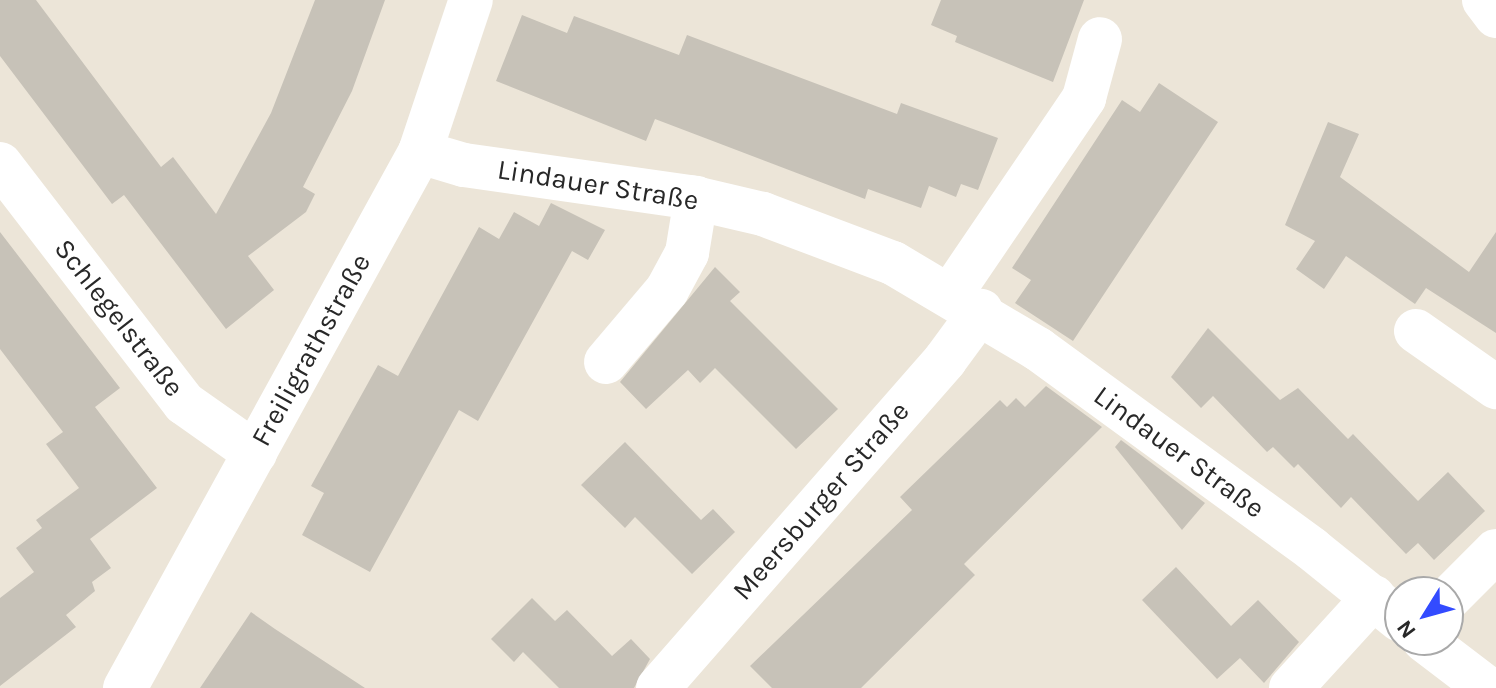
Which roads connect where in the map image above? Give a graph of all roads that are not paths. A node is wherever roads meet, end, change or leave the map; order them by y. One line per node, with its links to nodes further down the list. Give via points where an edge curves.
1 (471, 0): 5 (street, Freiligrathstraße)
2 (1484, 0): 3 (street)
3 (1496, 16)
4 (1100, 39): 8 (street, via 1084,98)
5 (420, 152): 7 (street, Lindauer Straße, via 464,165); 12 (street, Freiligrathstraße)
6 (0, 164): 12 (street, Schlegelstraße, via 184,403)
7 (696, 198): 8 (street, Lindauer Straße, via 815,231 893,263); 10 (street, via 687,253 667,290)
8 (966, 302): 15 (street, Lindauer Straße); 19 (street, Meersburger Straße, via 945,360)
9 (1416, 331): 11 (street)
10 (606, 362)
11 (1496, 387)
12 (255, 453): 18 (street, Freiligrathstraße)
13 (1496, 551): 14 (street)
14 (1464, 583)
15 (1384, 606)
16 (1384, 610): 20 (street)
17 (1445, 656): 21 (street)
18 (125, 688)
19 (658, 688)
20 (1291, 688)
21 (1487, 688)

